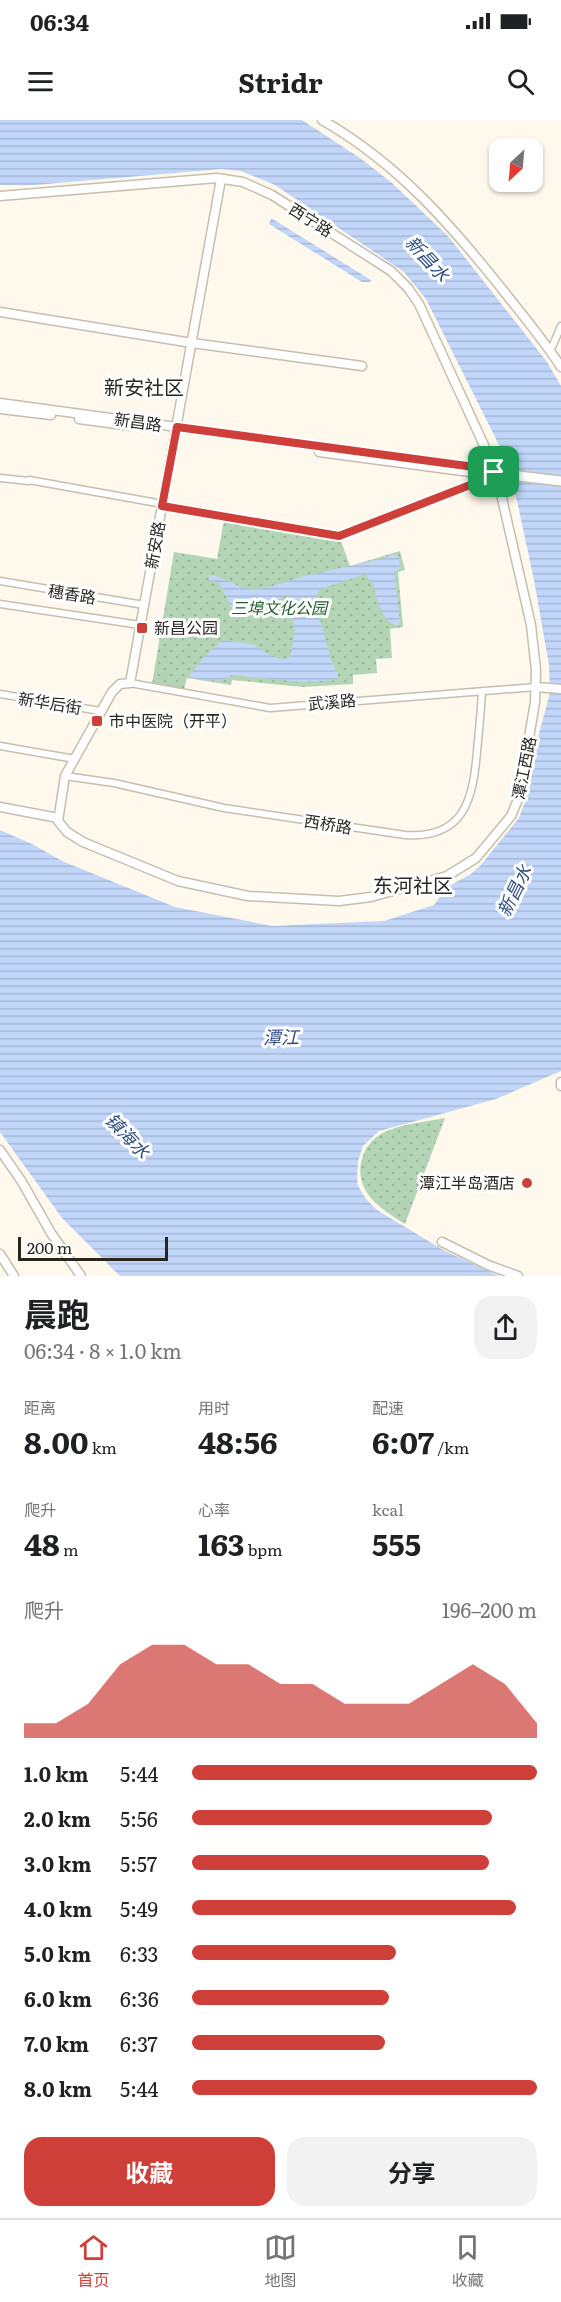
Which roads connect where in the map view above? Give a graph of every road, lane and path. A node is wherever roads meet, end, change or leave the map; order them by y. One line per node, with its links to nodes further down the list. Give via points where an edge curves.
1 (322, 120): 7 (street, via 370,149 438,213)
2 (221, 179): 3 (street, 西宁路); 6 (street, 新安路); 13 (street, 西宁路, via 243,182 272,195 403,282 432,330)
3 (0, 196)
4 (0, 312): 6 (street)
5 (561, 326): 7 (street)
6 (192, 343): 8 (street); 12 (street, 新安路)
7 (550, 352): 9 (street)
8 (362, 366)
9 (561, 367)
10 (0, 403): 12 (street, 新昌路)
11 (0, 408): 12 (street, 新昌路)
12 (177, 430): 13 (street, 新昌路); 14 (street, 新昌路); 17 (street, 新安路)
13 (494, 472): 14 (street, 新昌路); 16 (main road); 23 (street, 潭江西路, via 531,625)
14 (484, 474): 17 (street, via 470,485 339,536)
15 (0, 478): 17 (street)
16 (561, 481)
17 (163, 505): 20 (street, 新安路)
18 (0, 581): 20 (street, 穗香路)
19 (0, 604): 21 (street)
20 (144, 605): 21 (street, 新安路)
21 (141, 625): 22 (street, 新安路)
22 (130, 683): 25 (street, 武溪路, via 270,708); 27 (street, via 114,688)
23 (536, 687): 24 (street); 25 (street, 武溪路); 34 (street, 潭江西路, via 515,810 476,858 432,882 355,900 236,894 144,869 82,842)
24 (561, 689)
25 (482, 691): 30 (street, 西桥路, via 471,795 457,819 431,835 405,836 224,808)
26 (0, 694): 27 (street, 新华后街)
27 (100, 711): 29 (street)
28 (0, 746): 29 (street)
29 (75, 759): 30 (street)
30 (65, 776): 33 (street)
31 (0, 807): 32 (street)
32 (41, 814): 33 (street); 34 (street)
33 (58, 818): 34 (street, 潭江西路)
34 (64, 829)
35 (0, 1150): 39 (street)
36 (442, 1242): 40 (street)
37 (0, 1255): 38 (street)
38 (14, 1276)
39 (81, 1276)
40 (518, 1276)

